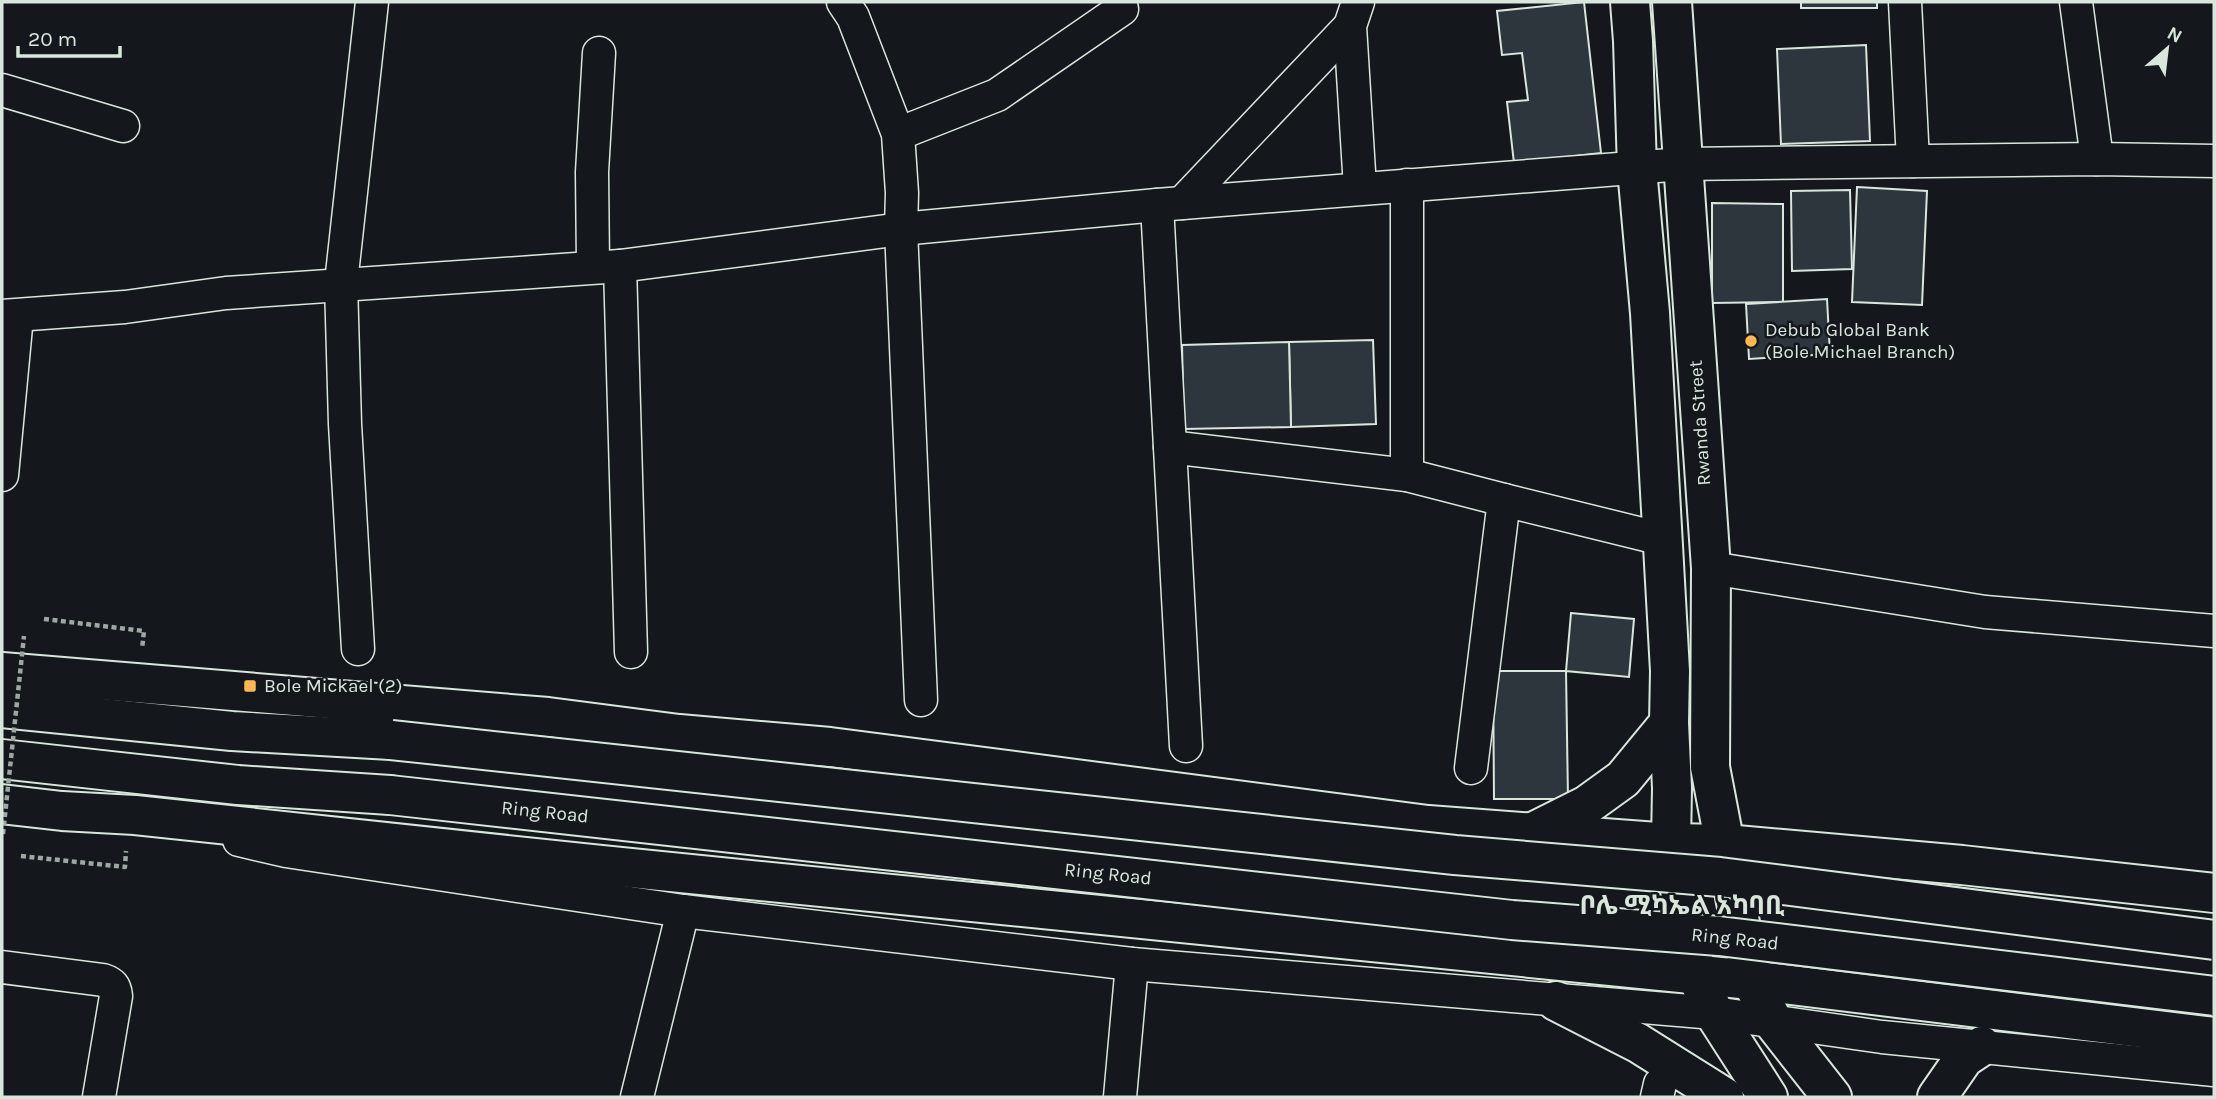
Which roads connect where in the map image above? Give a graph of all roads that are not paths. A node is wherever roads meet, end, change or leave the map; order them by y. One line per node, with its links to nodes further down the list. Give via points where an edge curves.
1 (372, 2): 23 (street)
2 (843, 2): 12 (street)
3 (1630, 2): 17 (main road)
4 (1672, 2): 16 (main road, Rwanda Street)
5 (1905, 2): 14 (street)
6 (2076, 2): 13 (street)
7 (1122, 9): 12 (street, via 997,94)
8 (1354, 14): 19 (street); 20 (street)
9 (599, 53): 22 (street, via 592,172)
10 (2, 90): 11 (street)
11 (123, 126)
12 (898, 134): 21 (street)
13 (2097, 159): 14 (street); 15 (street)
14 (1913, 161): 16 (street)
15 (2214, 161)
16 (1683, 164): 17 (street); 30 (main road, Rwanda Street)
17 (1637, 169): 18 (street); 29 (main road)
18 (1407, 185): 19 (street); 27 (street)
19 (1360, 188): 20 (street)
20 (1170, 204): 21 (street); 25 (street)
21 (901, 229): 22 (street); 35 (street)
22 (606, 266): 23 (street); 33 (street)
23 (341, 284): 24 (street, via 125,307); 32 (street)
24 (7, 312): 26 (street)
25 (1170, 447): 27 (street); 38 (street)
26 (2, 475)
27 (1407, 475): 28 (street)
28 (1504, 500): 29 (street); 40 (street)
29 (1662, 539): 37 (main road)
30 (1711, 568): 31 (street, via 1985,612); 45 (main road, Rwanda Street, via 1710,767)
31 (2214, 631)
32 (358, 649)
33 (631, 652)
34 (2, 672): 43 (main road, via 548,717 830,747 1428,825)
35 (921, 700)
36 (2, 708): 48 (main road, bridge, via 232,731 391,740 1441,854 1720,877)
37 (1669, 723): 43 (main road, via 1623,779 1587,805); 44 (main road)
38 (1186, 746)
39 (2, 759): 53 (main road, Ring Road, bridge, via 238,785 390,795 1512,920 1719,936)
40 (1471, 768)
41 (2, 819): 42 (main road, via 62,811)
42 (131, 832): 47 (street); 51 (main road, via 614,867)
43 (1531, 833): 44 (main road)
44 (1671, 843): 45 (main road); 51 (main road)
45 (1726, 844): 46 (main road); 52 (main road, Rwanda Street)
46 (2214, 893)
47 (683, 911): 49 (street); 61 (street)
48 (2214, 940)
49 (1132, 964): 54 (street); 62 (street)
50 (2, 967): 60 (street, via 103,980 115,988)
51 (1696, 974): 52 (main road); 55 (main road)
52 (1751, 980): 56 (main road, Rwanda Street); 57 (main road)
53 (2214, 996)
54 (1556, 1001): 55 (street); 63 (main road, via 1638,1043)
55 (1714, 1013): 56 (street); 64 (main road)
56 (1774, 1023): 58 (street); 65 (main road, Rwanda Street)
57 (2214, 1037)
58 (1982, 1046): 59 (street); 66 (main road, via 1964,1058)
59 (2214, 1070)
60 (99, 1097)
61 (638, 1097)
62 (1119, 1097)
63 (1724, 1097)
64 (1768, 1097)
65 (1832, 1097)
66 (1937, 1097)

